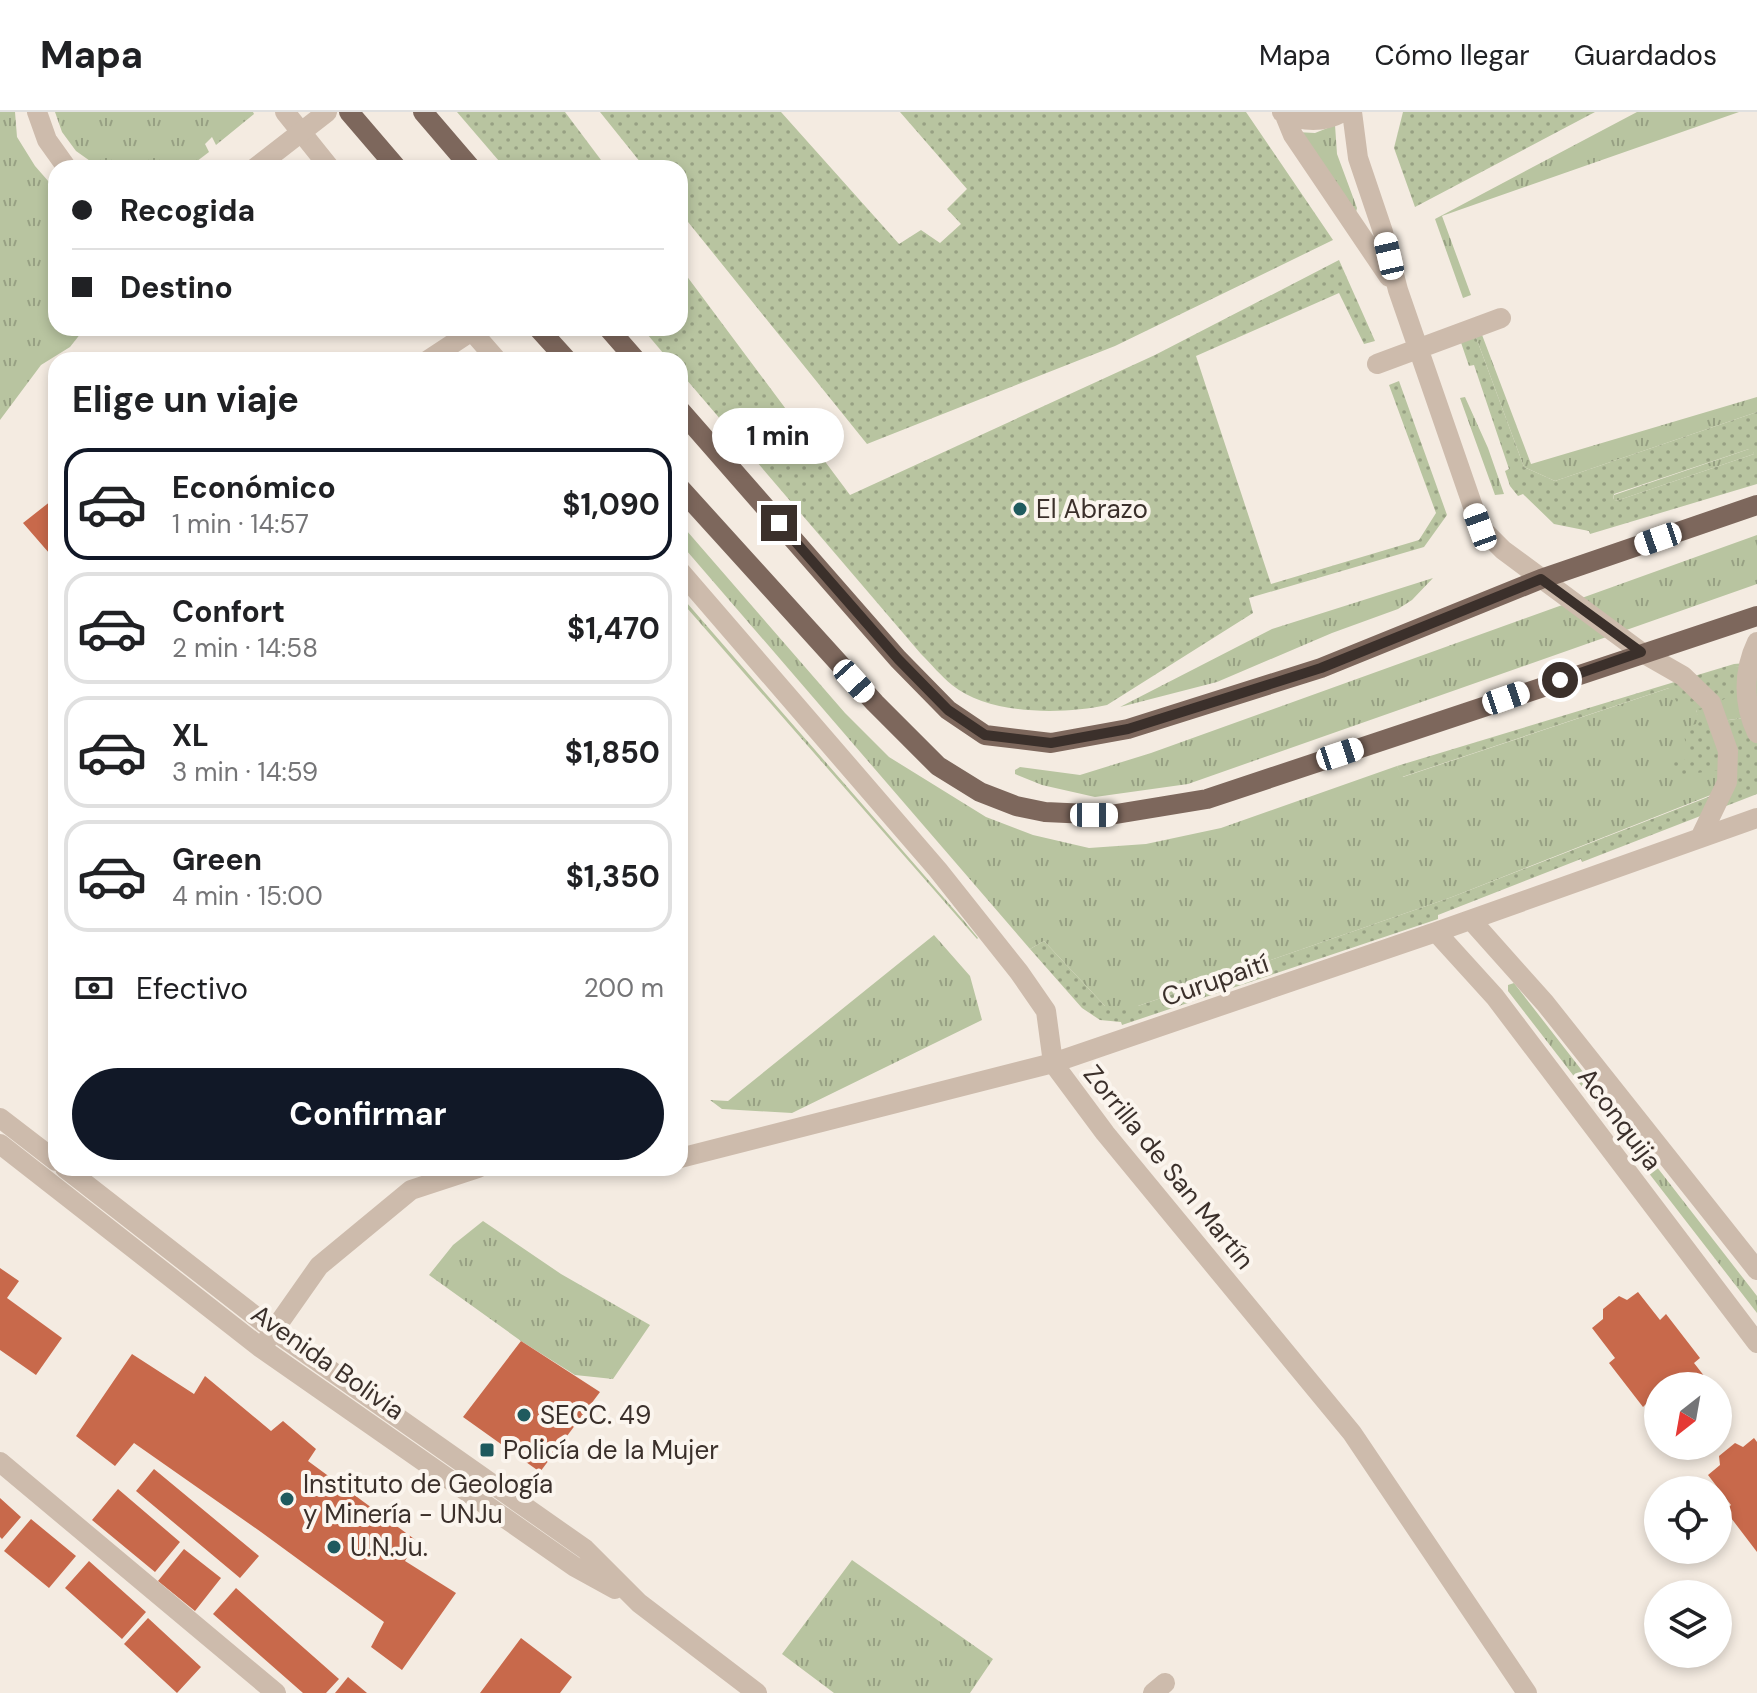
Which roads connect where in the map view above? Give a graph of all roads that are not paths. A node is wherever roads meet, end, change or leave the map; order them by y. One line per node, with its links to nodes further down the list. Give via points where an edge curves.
1 (37, 112): 9 (street)
2 (285, 112): 11 (street)
3 (327, 112): 10 (street, bridge)
4 (349, 112): 12 (main road)
5 (423, 112): 13 (main road)
6 (1343, 112): 8 (street, via 1312,120)
7 (1352, 112): 14 (street, via 1358,158)
8 (1283, 113): 14 (street)
9 (61, 160)
10 (265, 160)
11 (324, 160)
12 (390, 160)
13 (464, 160)
14 (1398, 290): 20 (street)
15 (1501, 318): 20 (street)
16 (462, 336): 21 (street)
17 (476, 336): 22 (street)
18 (545, 336): 23 (main road)
19 (615, 336): 24 (main road)
20 (1417, 348): 25 (street); 29 (street, via 1480,527)
21 (439, 352)
22 (490, 352)
23 (560, 352)
24 (629, 352)
25 (1377, 364)
26 (688, 419): 29 (main road, via 898,659 948,710 985,735 1051,743 1128,729 1321,668)
27 (688, 497): 33 (main road, via 938,766 980,792 1045,812 1110,815 1207,799)
28 (1757, 505): 29 (main road)
29 (1541, 579): 33 (street)
30 (688, 580): 39 (street, Zorrilla de San Martín, via 1019,972 1046,1011)
31 (1757, 616): 33 (main road)
32 (1757, 642): 34 (street, via 1746,686 1748,714)
33 (1641, 652): 36 (street, via 1683,676 1711,703 1728,751 1727,782)
34 (1757, 733)
35 (1757, 818): 36 (street, Curupaití)
36 (1700, 838): 37 (street, Curupaití)
37 (1471, 920): 38 (street, Curupaití); 46 (street, Aconquija, via 1545,1003)
38 (1436, 932): 39 (street, Curupaití); 48 (street, Aconquija, via 1495,997)
39 (1053, 1063): 43 (street, Curupaití); 54 (street, Zorrilla de San Martín, via 1352,1433)
40 (0, 1118): 42 (street)
41 (0, 1144): 49 (street, Avenida Bolivia)
42 (48, 1155)
43 (688, 1156)
44 (75, 1176): 47 (street, Avenida Bolivia)
45 (454, 1176): 47 (street, via 411,1190 319,1266)
46 (1757, 1270)
47 (273, 1330): 49 (street); 51 (street, Avenida Bolivia, via 585,1549)
48 (1757, 1343)
49 (261, 1348): 51 (street, Avenida Bolivia, via 575,1567)
50 (0, 1462): 52 (street)
51 (639, 1603): 53 (street, Avenida Bolivia)
52 (276, 1693)
53 (757, 1693)
54 (1527, 1693)

